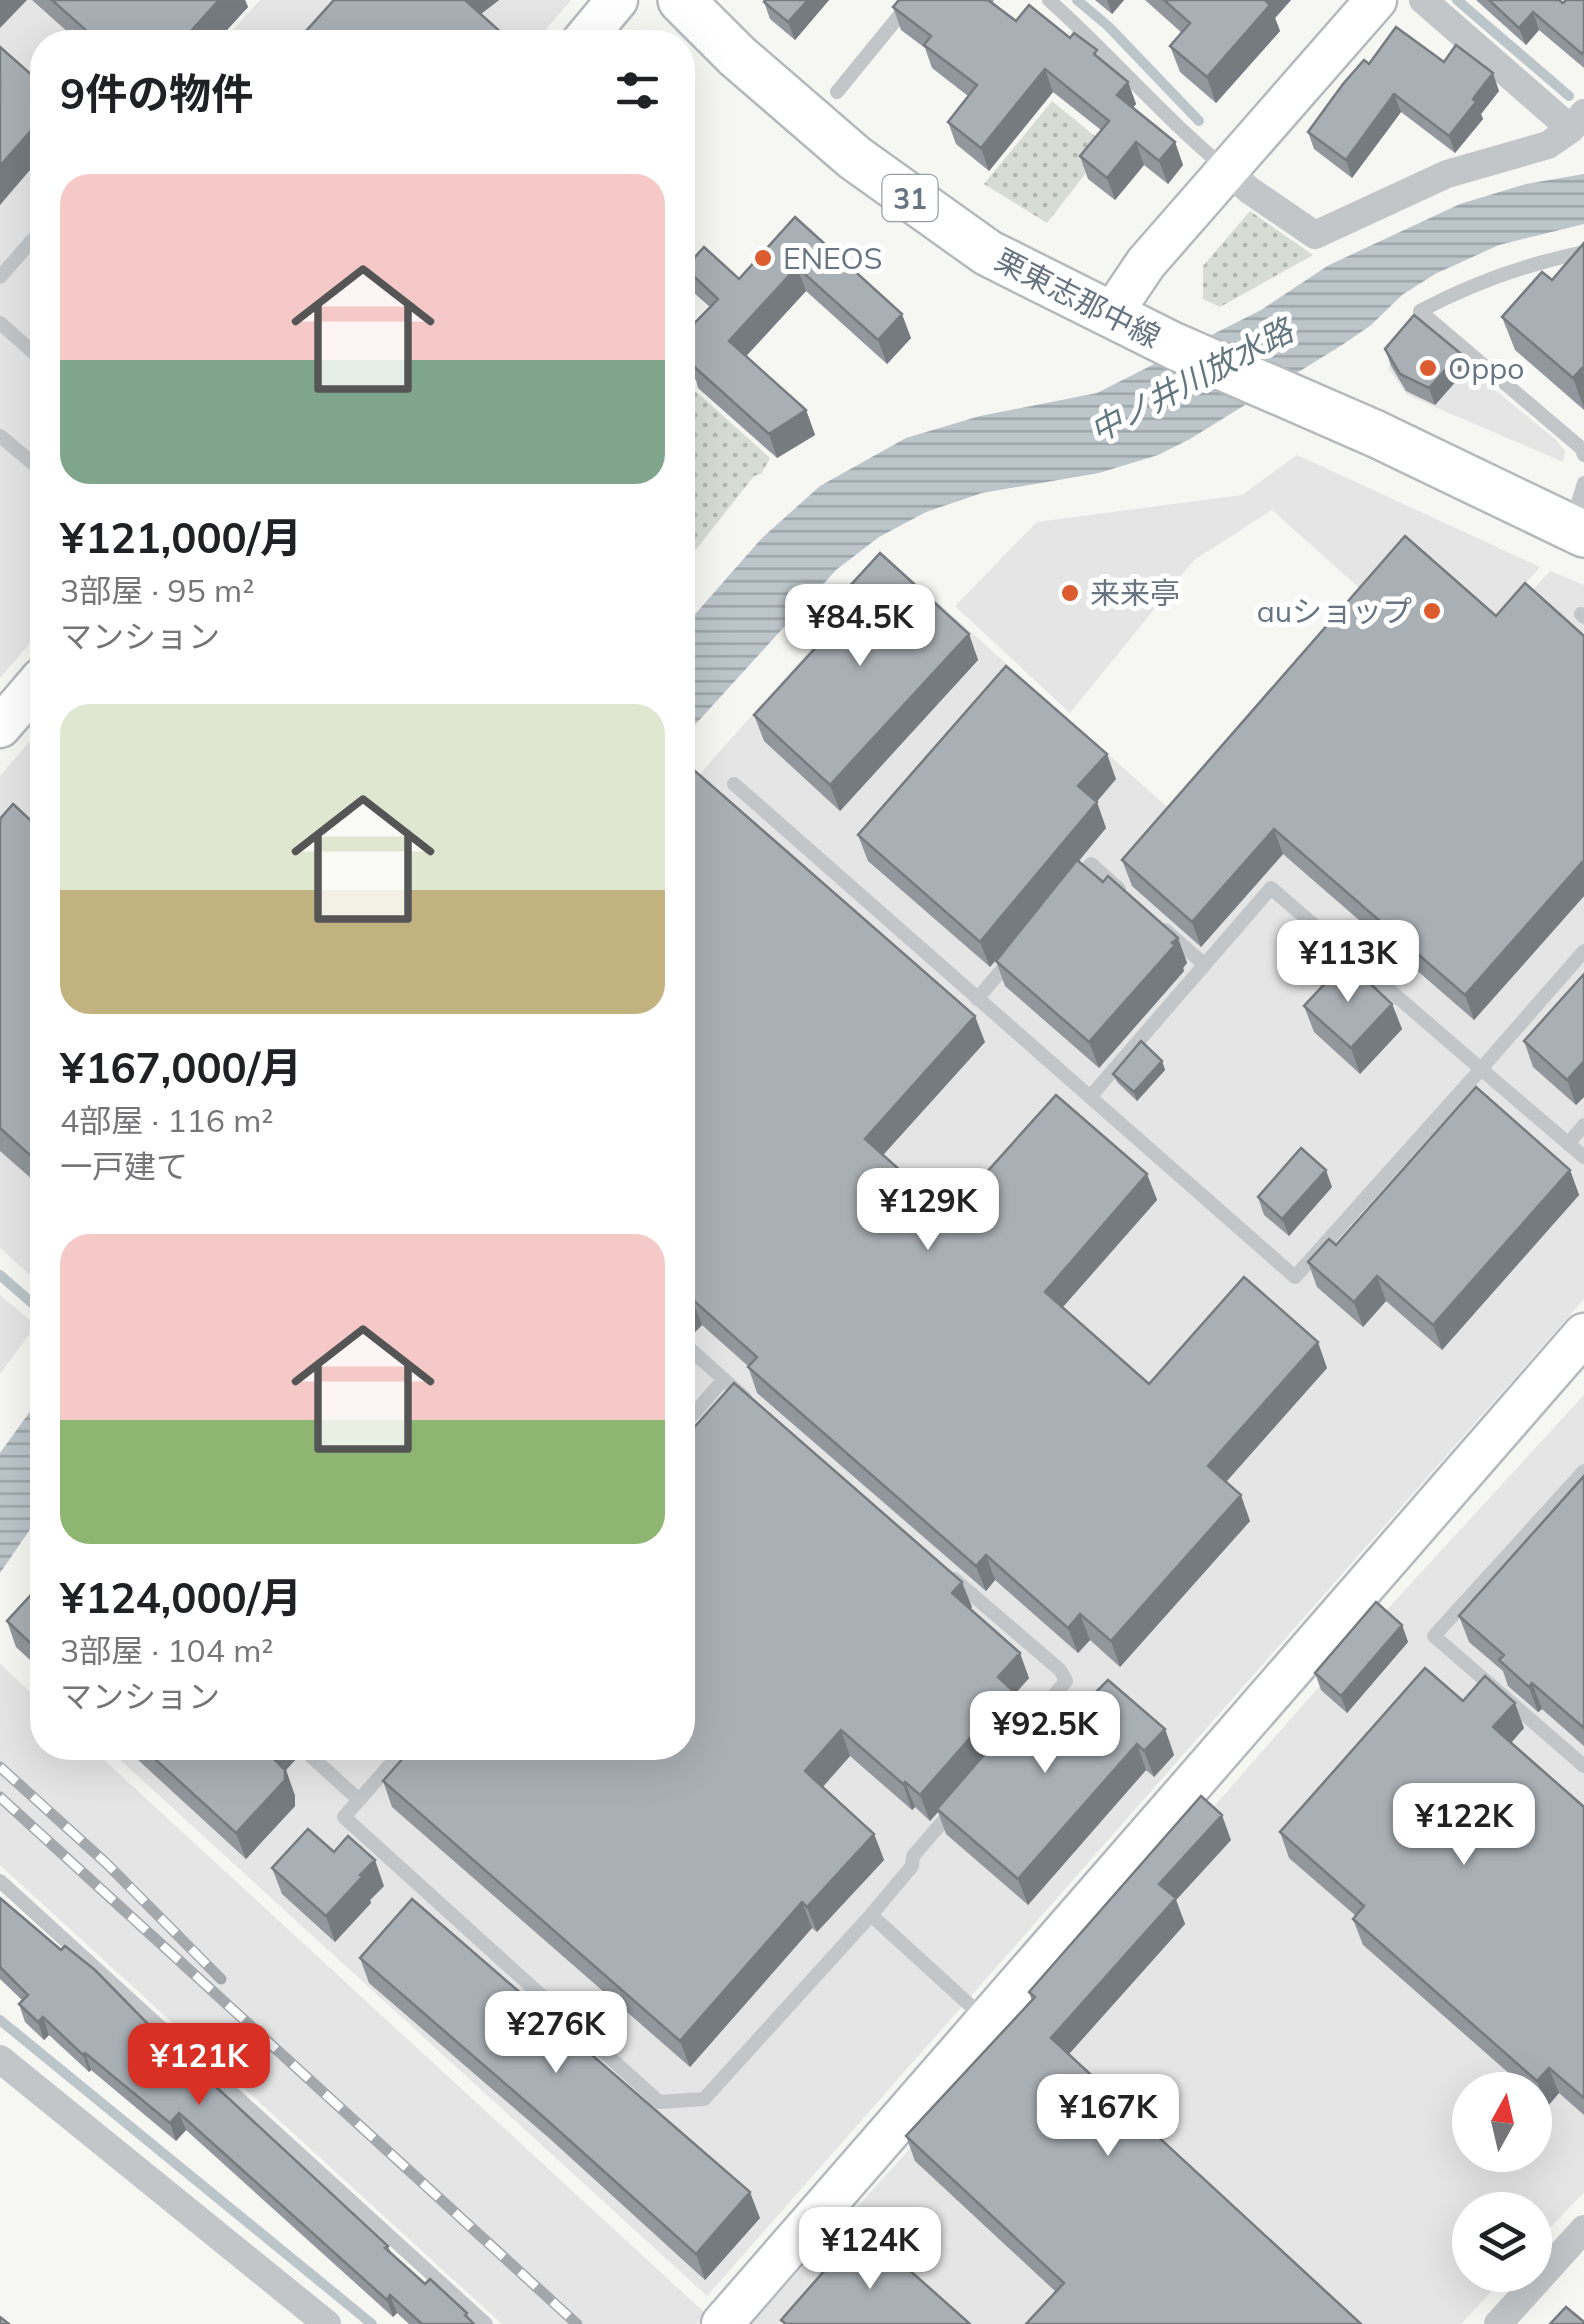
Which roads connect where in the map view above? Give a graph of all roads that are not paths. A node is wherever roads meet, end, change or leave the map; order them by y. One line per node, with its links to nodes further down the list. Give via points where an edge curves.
1 (618, 0): 7 (street)
2 (681, 0): 14 (main road, 栗東志那中線 / 31, via 855,158 988,253)
3 (912, 0): 8 (lane)
4 (1048, 0): 10 (lane)
5 (1376, 0): 10 (street)
6 (1423, 0): 9 (street)
7 (592, 30)
8 (837, 92)
9 (1578, 121): 10 (street, via 1548,145 1447,174 1315,235)
10 (1226, 169): 14 (street)
11 (30, 244): 13 (lane)
12 (1584, 252): 18 (lane, via 1463,288 1420,311)
13 (0, 278)
14 (1111, 315): 21 (main road, 栗東志那中線 / 31)
15 (0, 322): 16 (lane)
16 (30, 349)
17 (0, 436): 19 (lane)
18 (1584, 455)
19 (30, 462)
20 (1584, 482): 21 (lane)
21 (1577, 531)
22 (30, 692): 23 (street)
23 (0, 727)
24 (734, 784): 31 (lane)
25 (1066, 894): 26 (lane, via 1091,864)
26 (1134, 902)
27 (1148, 914): 30 (lane)
28 (1028, 939): 31 (lane)
29 (1584, 951): 32 (lane)
30 (1205, 965): 32 (lane, via 1272,888); 33 (lane)
31 (977, 999): 33 (lane)
32 (1481, 1069): 33 (lane, via 1295,1277); 35 (lane)
33 (1090, 1097)
34 (1584, 1125): 35 (lane)
35 (1568, 1144): 36 (lane)
36 (1584, 1157)
37 (1584, 1334): 52 (street)
38 (695, 1353): 39 (lane)
39 (724, 1379): 40 (lane); 41 (lane)
40 (753, 1404)
41 (695, 1412)
42 (1584, 1470): 47 (lane, via 1434,1636)
43 (939, 1566): 44 (lane, via 1066,1682)
44 (1015, 1740)
45 (315, 1760): 49 (lane)
46 (394, 1760): 49 (lane)
47 (1584, 1766)
48 (964, 1798): 51 (lane)
49 (359, 1800): 51 (lane, via 344,1817 659,2102 704,2099)
50 (0, 1881): 56 (lane)
51 (871, 1915): 52 (lane)
52 (988, 2022): 57 (street)
53 (0, 2059): 55 (street)
54 (1584, 2229): 58 (street)
55 (327, 2324)
56 (486, 2324)
57 (722, 2324)
58 (1498, 2324)

